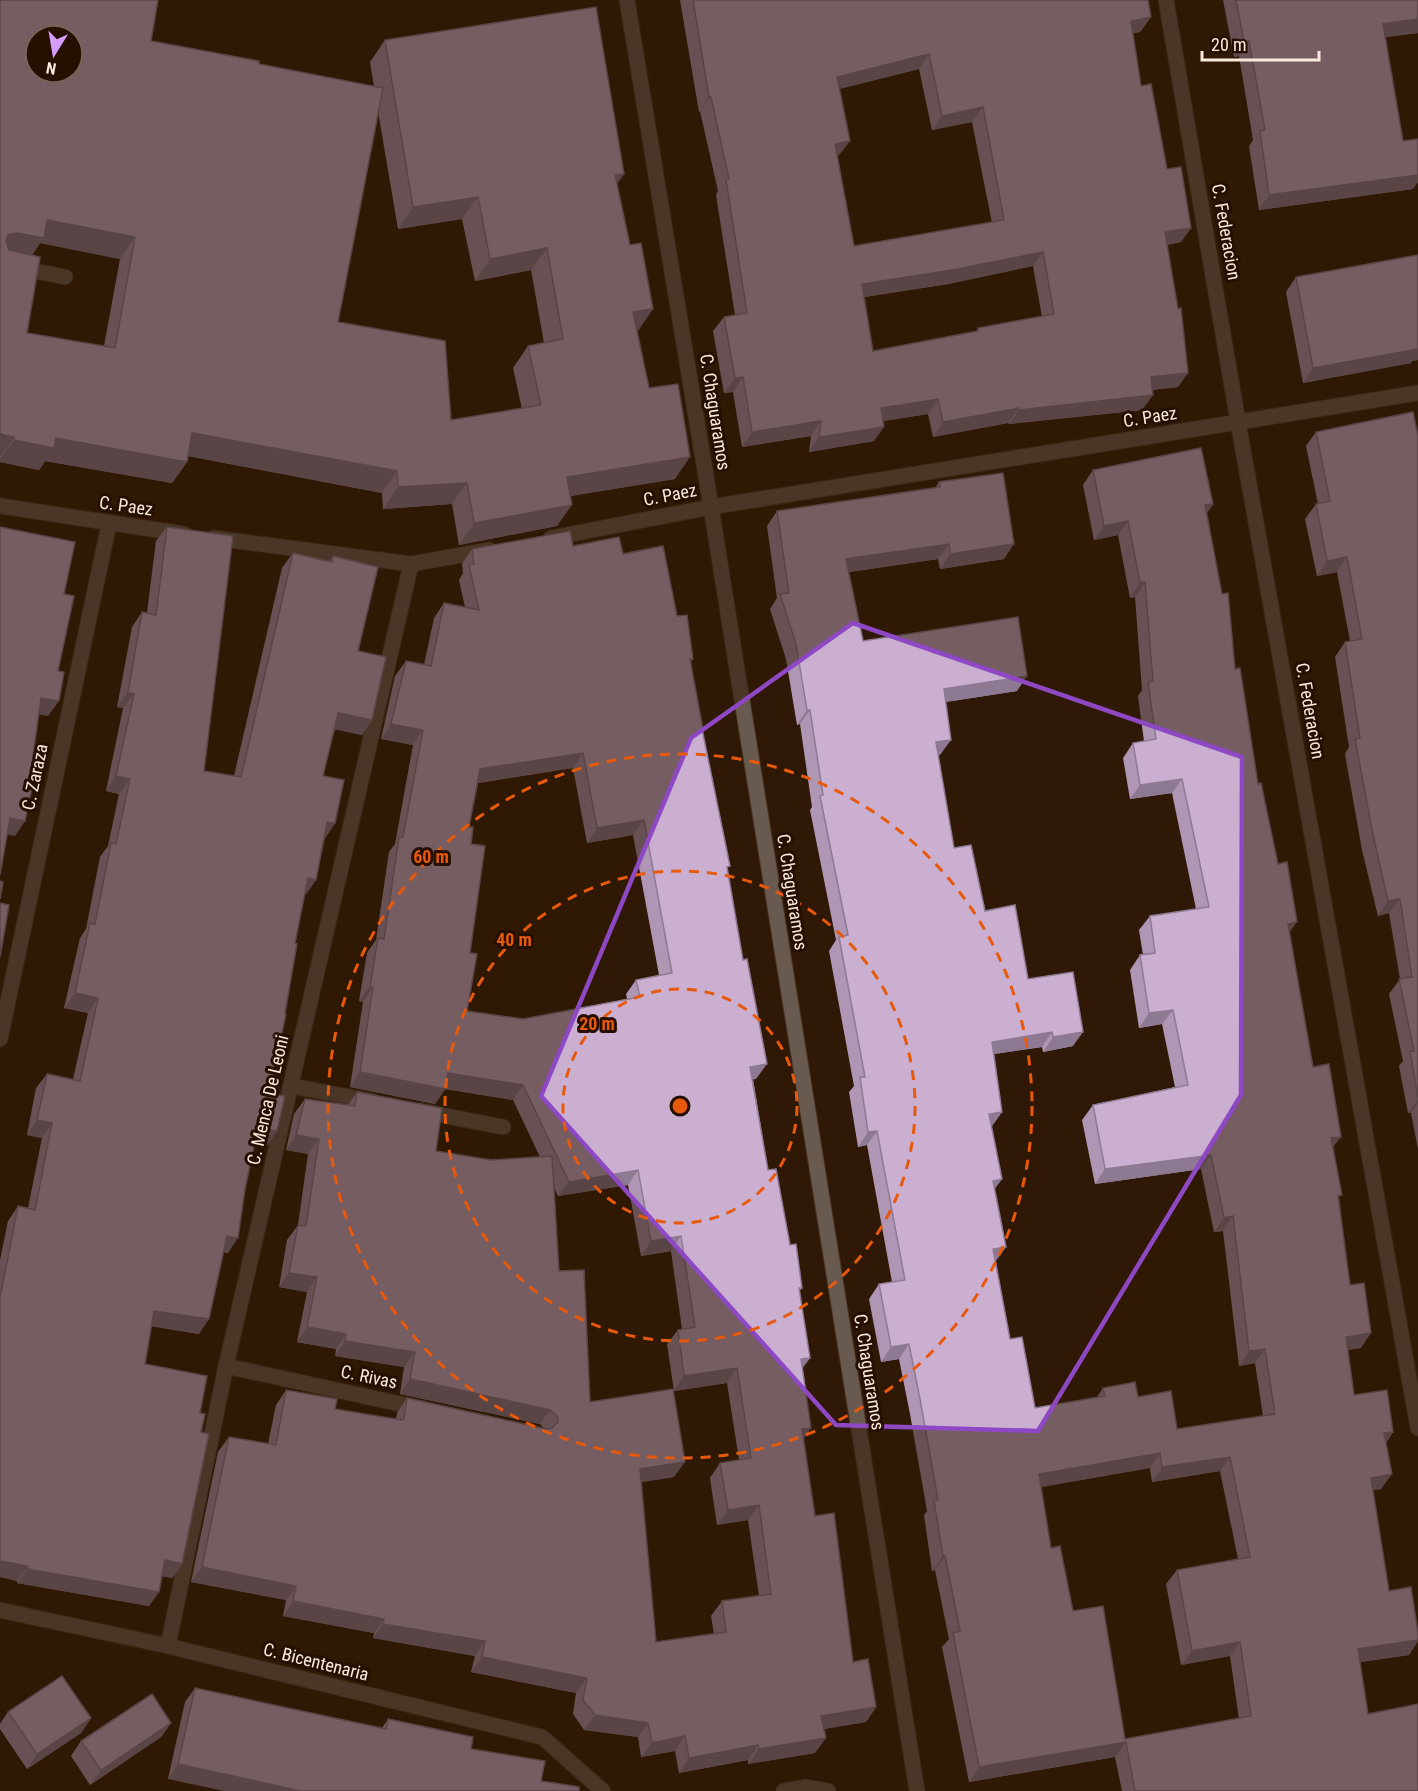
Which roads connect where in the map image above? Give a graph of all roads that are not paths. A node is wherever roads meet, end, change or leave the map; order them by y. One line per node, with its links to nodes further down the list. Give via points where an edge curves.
1 (627, 0): 8 (street, C. Chaguaramos)
2 (1166, 0): 6 (street, C. Federacion)
3 (0, 264): 4 (street)
4 (65, 277)
5 (1418, 393): 6 (street, C. Paez)
6 (1238, 422): 8 (street, C. Paez); 20 (street, C. Federacion)
7 (0, 506): 9 (street, C. Paez)
8 (711, 507): 10 (street, C. Paez); 26 (street, C. Chaguaramos)
9 (109, 524): 12 (street, C. Paez); 13 (street, C. Zaraza)
10 (538, 540)
11 (503, 547): 12 (street, C. Paez)
12 (411, 564): 14 (street, C. Menca De Leoni)
13 (0, 1039)
14 (292, 1086): 15 (street); 18 (street, C. Menca De Leoni)
15 (385, 1104)
16 (409, 1109): 17 (street)
17 (502, 1126)
18 (226, 1366): 19 (street, C. Rivas); 22 (street, C. Menca De Leoni)
19 (434, 1411)
20 (1418, 1428)
21 (0, 1610): 22 (street, C. Bicentenaria)
22 (168, 1646): 23 (street, C. Bicentenaria, via 542,1737)
23 (603, 1791)
24 (784, 1791): 25 (street, via 805,1787)
25 (828, 1791)
26 (917, 1791)

